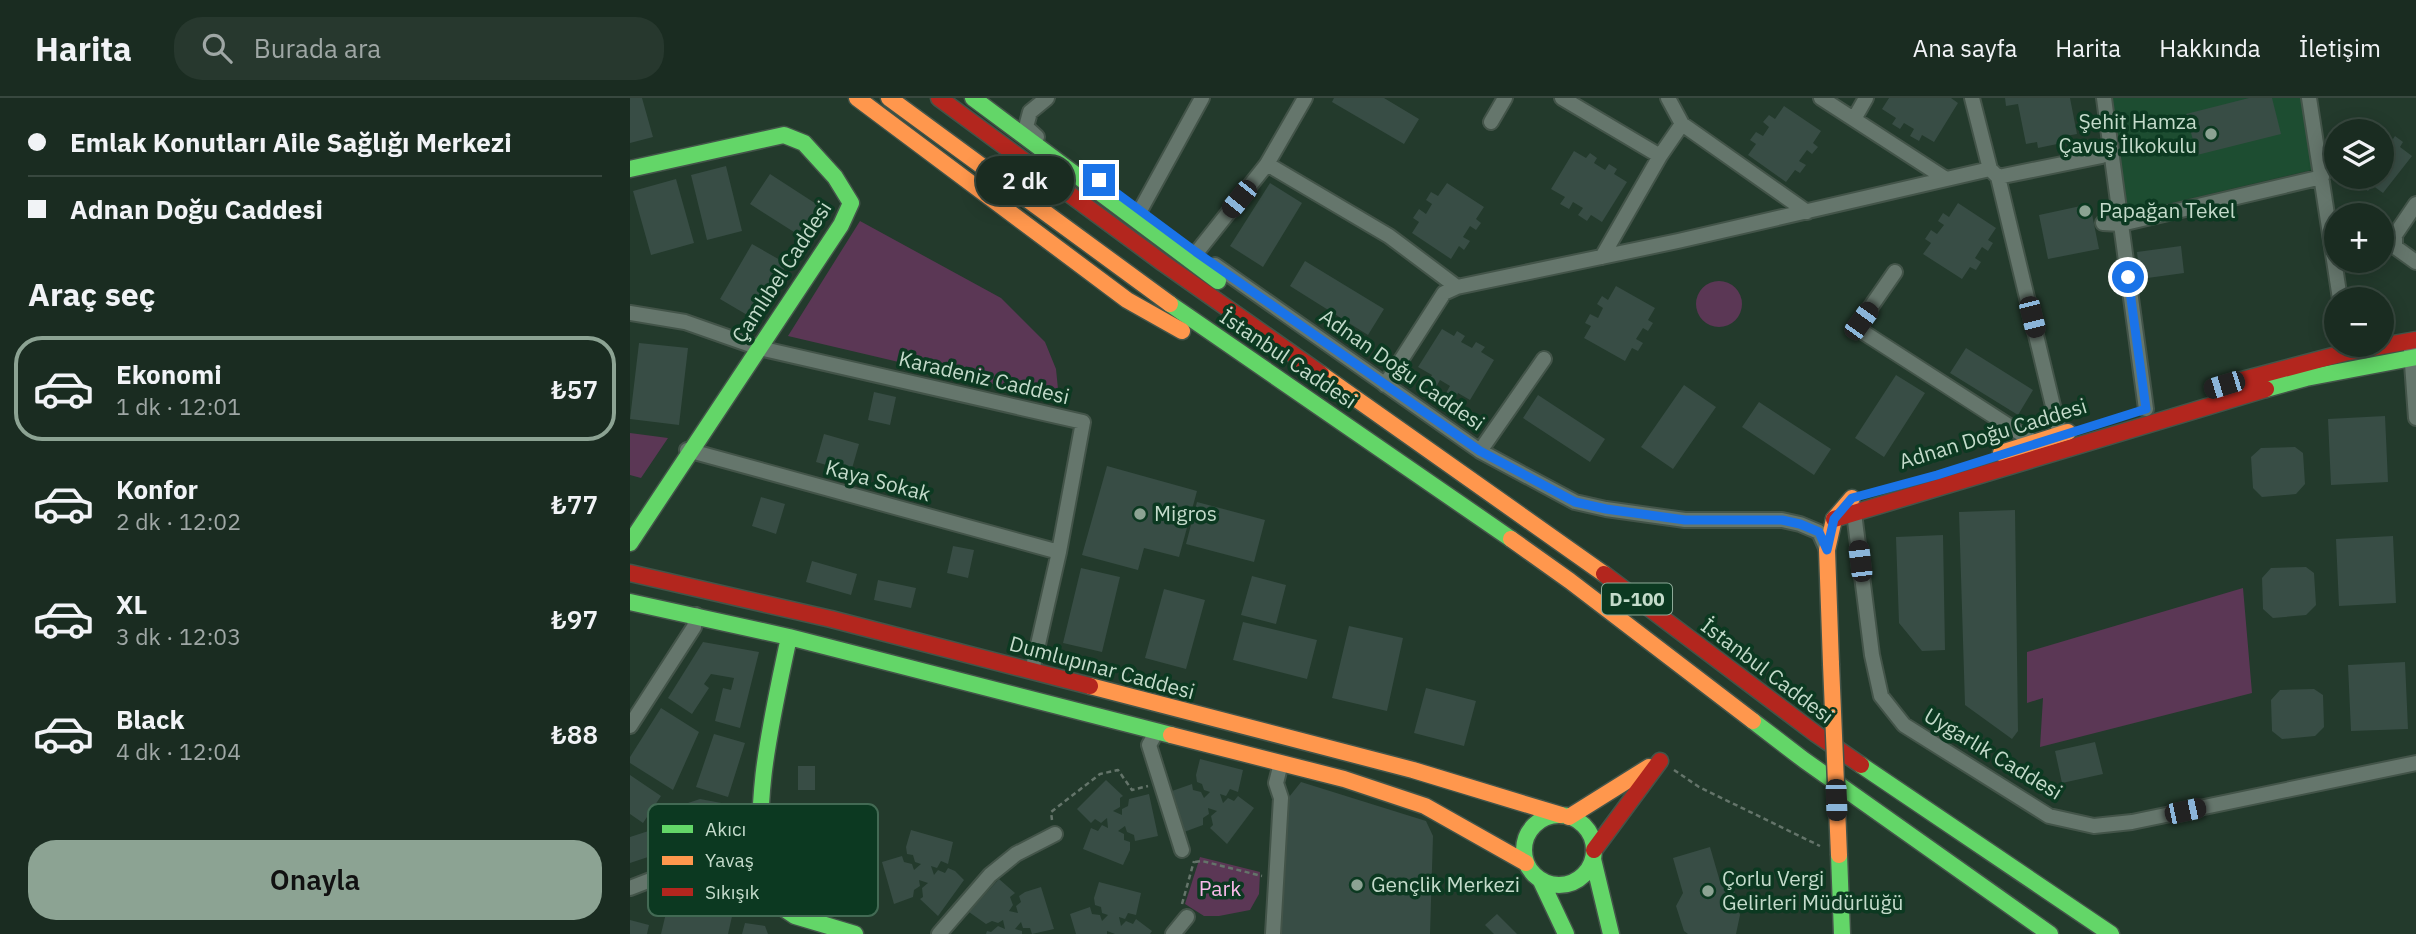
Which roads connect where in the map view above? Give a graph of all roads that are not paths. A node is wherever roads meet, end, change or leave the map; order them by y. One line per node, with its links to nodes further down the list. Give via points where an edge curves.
1 (857, 98): 40 (main road, via 1128,300 1210,345)
2 (889, 98): 40 (main road, İstanbul Caddesi)
3 (939, 98): 38 (main road, İstanbul Caddesi / D-100)
4 (973, 98): 38 (main road, via 1217,279)
5 (1047, 98): 27 (street, Adnan Doğu Caddesi, via 1030,112 1026,127)
6 (1202, 98): 27 (street)
7 (1305, 98): 21 (street)
8 (1505, 98): 17 (street)
9 (1562, 98): 19 (street)
10 (1668, 98): 18 (street)
11 (1821, 98): 16 (street)
12 (1866, 98): 16 (street)
13 (1972, 98): 23 (street)
14 (2104, 98): 30 (street)
15 (2309, 98): 24 (street)
16 (1854, 119): 25 (street)
17 (1492, 122)
18 (1682, 124): 19 (street); 28 (street)
19 (1660, 156): 32 (street)
20 (2102, 156): 23 (street)
21 (1268, 164): 31 (street); 35 (street, via 1389,236)
22 (630, 169): 39 (main road, Çamlıbel Caddesi, via 784,135 804,142 835,177 851,203)
23 (1994, 173): 25 (street); 48 (street)
24 (2322, 177): 30 (street); 36 (street)
25 (1946, 179): 28 (street)
26 (2416, 204): 33 (street, via 2395,235 2395,247)
27 (1141, 209): 31 (street, Adnan Doğu Caddesi)
28 (1807, 212): 32 (street)
29 (2103, 223): 30 (street)
30 (2121, 224): 46 (street)
31 (1196, 252): 45 (street, Adnan Doğu Caddesi)
32 (1602, 257): 35 (street)
33 (2416, 262)
34 (1895, 272): 49 (street, via 1861,321 1863,332)
35 (1457, 287): 45 (street, via 1444,293)
36 (2338, 287)
37 (630, 313): 39 (street, Karadeniz Caddesi, via 685,322)
38 (1244, 320): 84 (main road, İstanbul Caddesi / D-100, via 1584,559 1816,734)
39 (760, 348): 50 (main road, Çamlıbel Caddesi); 55 (street, Karadeniz Caddesi, via 1083,422)
40 (1235, 348): 83 (main road, İstanbul Caddesi, via 1570,581 1804,760)
41 (2394, 349): 42 (main road, Adnan Doğu Caddesi)
42 (2413, 349): 47 (street); 52 (main road, Adnan Doğu Caddesi)
43 (2324, 356): 46 (main road, Adnan Doğu Caddesi)
44 (1544, 359): 51 (street)
45 (1385, 385): 51 (street, Adnan Doğu Caddesi)
46 (2146, 409): 48 (main road, Adnan Doğu Caddesi)
47 (2416, 418)
48 (2060, 435): 49 (main road, Adnan Doğu Caddesi)
49 (2034, 442): 52 (main road, Adnan Doğu Caddesi)
50 (687, 450): 53 (main road, Çamlıbel Caddesi); 55 (street, Kaya Sokak)
51 (1480, 451): 54 (street, Adnan Doğu Caddesi, via 1575,502 1685,520 1782,520 1819,532)
52 (1853, 506): 54 (main road, via 1834,519); 63 (street, Uygarlık Caddesi, via 1881,696 1904,725 2049,816 2094,826 2132,822)
53 (630, 543)
54 (1827, 550): 82 (main road, bridge)
55 (1059, 552): 60 (street, Karadeniz Caddesi)
56 (630, 573): 60 (main road, Dumlupınar Caddesi, via 782,606)
57 (630, 603): 58 (main road)
58 (696, 615): 59 (main road); 61 (street, via 694,627)
59 (789, 637): 62 (main road); 65 (main road)
60 (1032, 671): 66 (main road, Dumlupınar Caddesi, via 1403,766)
61 (630, 726)
62 (1157, 731): 64 (main road); 68 (street, via 1149,745)
63 (2416, 762)
64 (1281, 763): 70 (main road, via 1425,806); 79 (street, via 1276,783 1280,798)
65 (760, 804)
66 (1565, 816): 69 (main road, via 1578,820 1590,833); 69 (main road, via 1660,761); 70 (main road, via 1549,817 1530,830 1525,840)
67 (1055, 834): 77 (street, via 1016,854 990,875)
68 (1182, 850)
69 (1594, 855): 72 (main road, via 1589,869 1573,883); 81 (main road)
70 (1526, 863): 72 (main road)
71 (648, 881): 73 (street)
72 (1541, 881): 80 (main road)
73 (630, 888)
74 (795, 916): 76 (main road)
75 (1187, 917): 78 (street)
76 (855, 934)
77 (939, 934)
78 (1172, 934)
79 (1273, 934)
80 (1566, 934)
81 (1611, 934)
82 (1842, 934)
83 (2050, 934)
84 (2111, 934)

